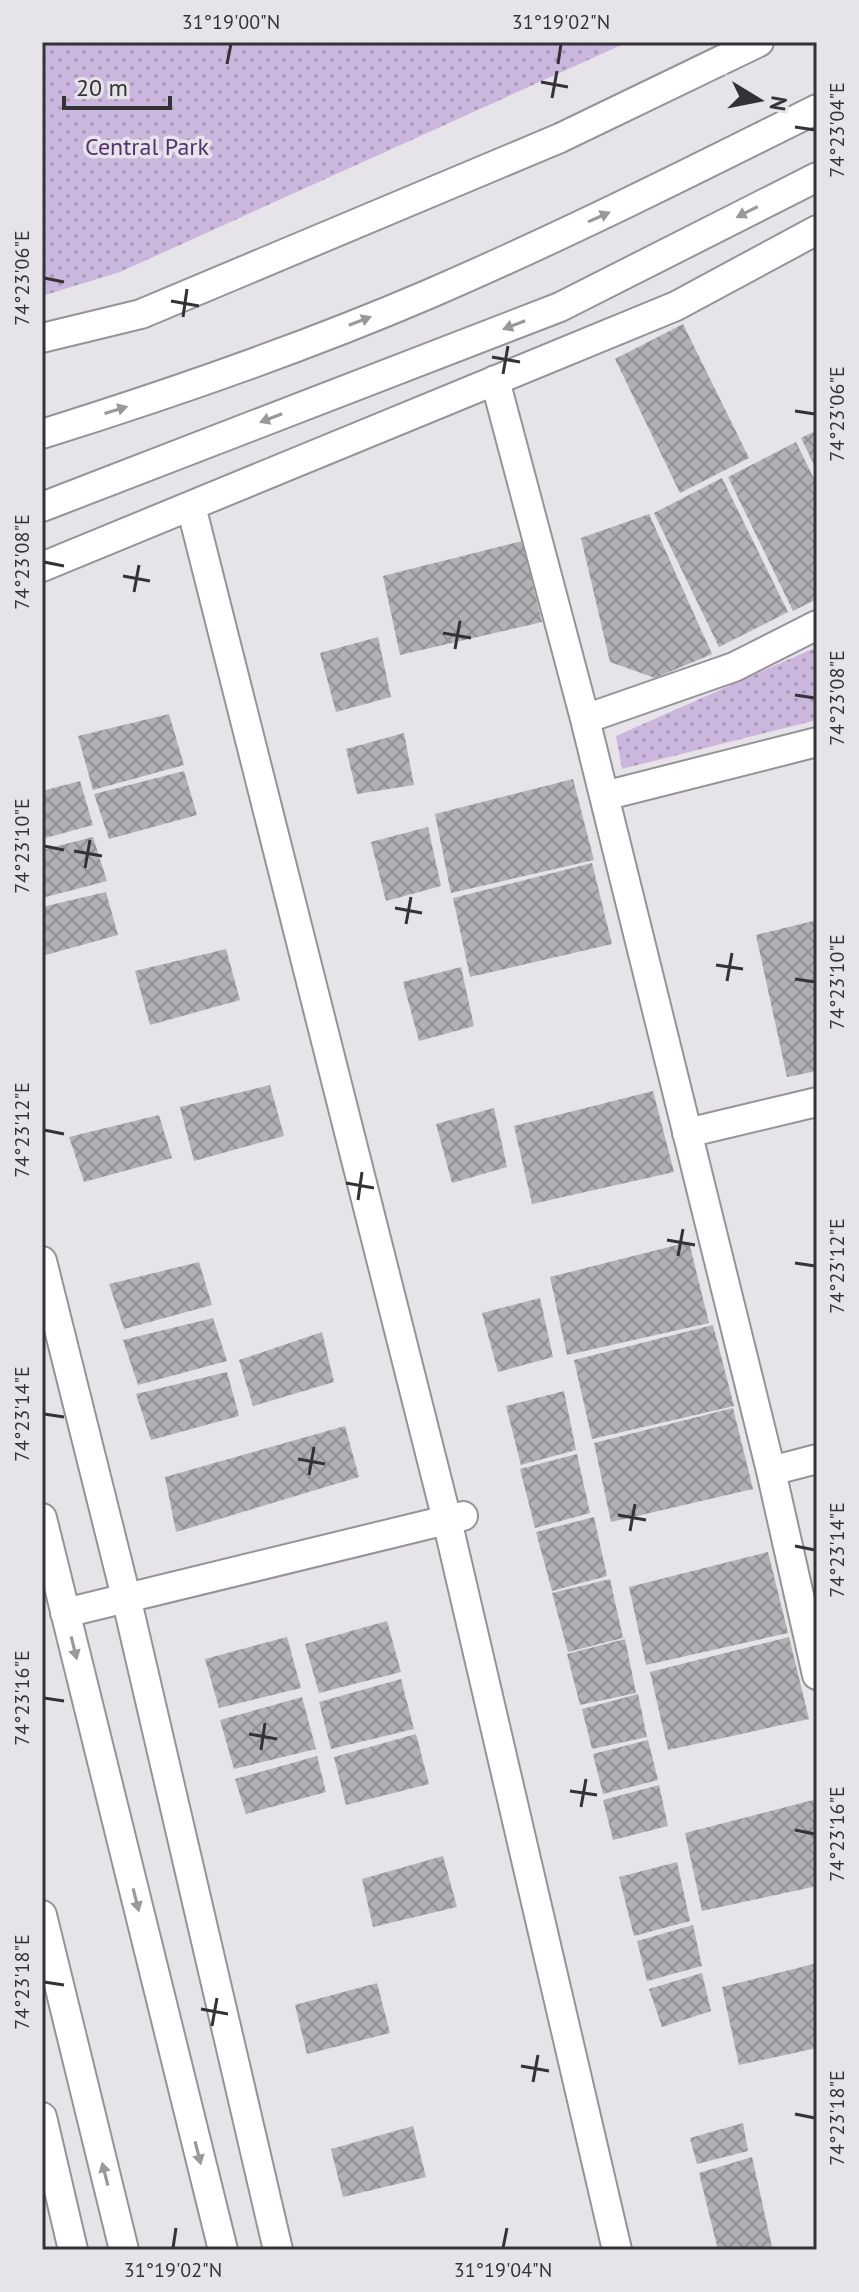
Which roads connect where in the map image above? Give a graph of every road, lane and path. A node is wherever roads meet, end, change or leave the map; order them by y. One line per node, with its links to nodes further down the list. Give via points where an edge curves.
1 (759, 42): 5 (street, via 560,138 141,314)
2 (817, 109): 7 (street, one-way to 2, via 188,388 427,295)
3 (817, 177): 9 (street, one-way to 9, via 560,307)
4 (817, 230): 6 (street, via 676,306)
5 (42, 338)
6 (495, 380): 8 (street); 12 (street)
7 (42, 434)
8 (191, 506): 10 (street); 21 (street)
9 (42, 507)
10 (42, 567)
11 (817, 625): 12 (street, via 734,667)
12 (585, 719): 14 (street)
13 (817, 742): 14 (street)
14 (604, 796): 16 (street)
15 (817, 1102): 16 (street)
16 (687, 1133): 19 (street)
17 (42, 1261): 22 (street)
18 (817, 1459): 19 (street)
19 (771, 1471): 24 (street)
20 (42, 1518): 23 (street)
21 (456, 1518): 22 (street); 31 (street)
22 (126, 1597): 23 (street); 30 (street)
23 (65, 1613): 29 (street, one-way to 29)
24 (817, 1675)
25 (42, 1915): 28 (street, one-way to 25)
26 (42, 2117): 27 (street)
27 (73, 2250)
28 (124, 2250)
29 (223, 2250)
30 (278, 2250)
31 (617, 2250)

